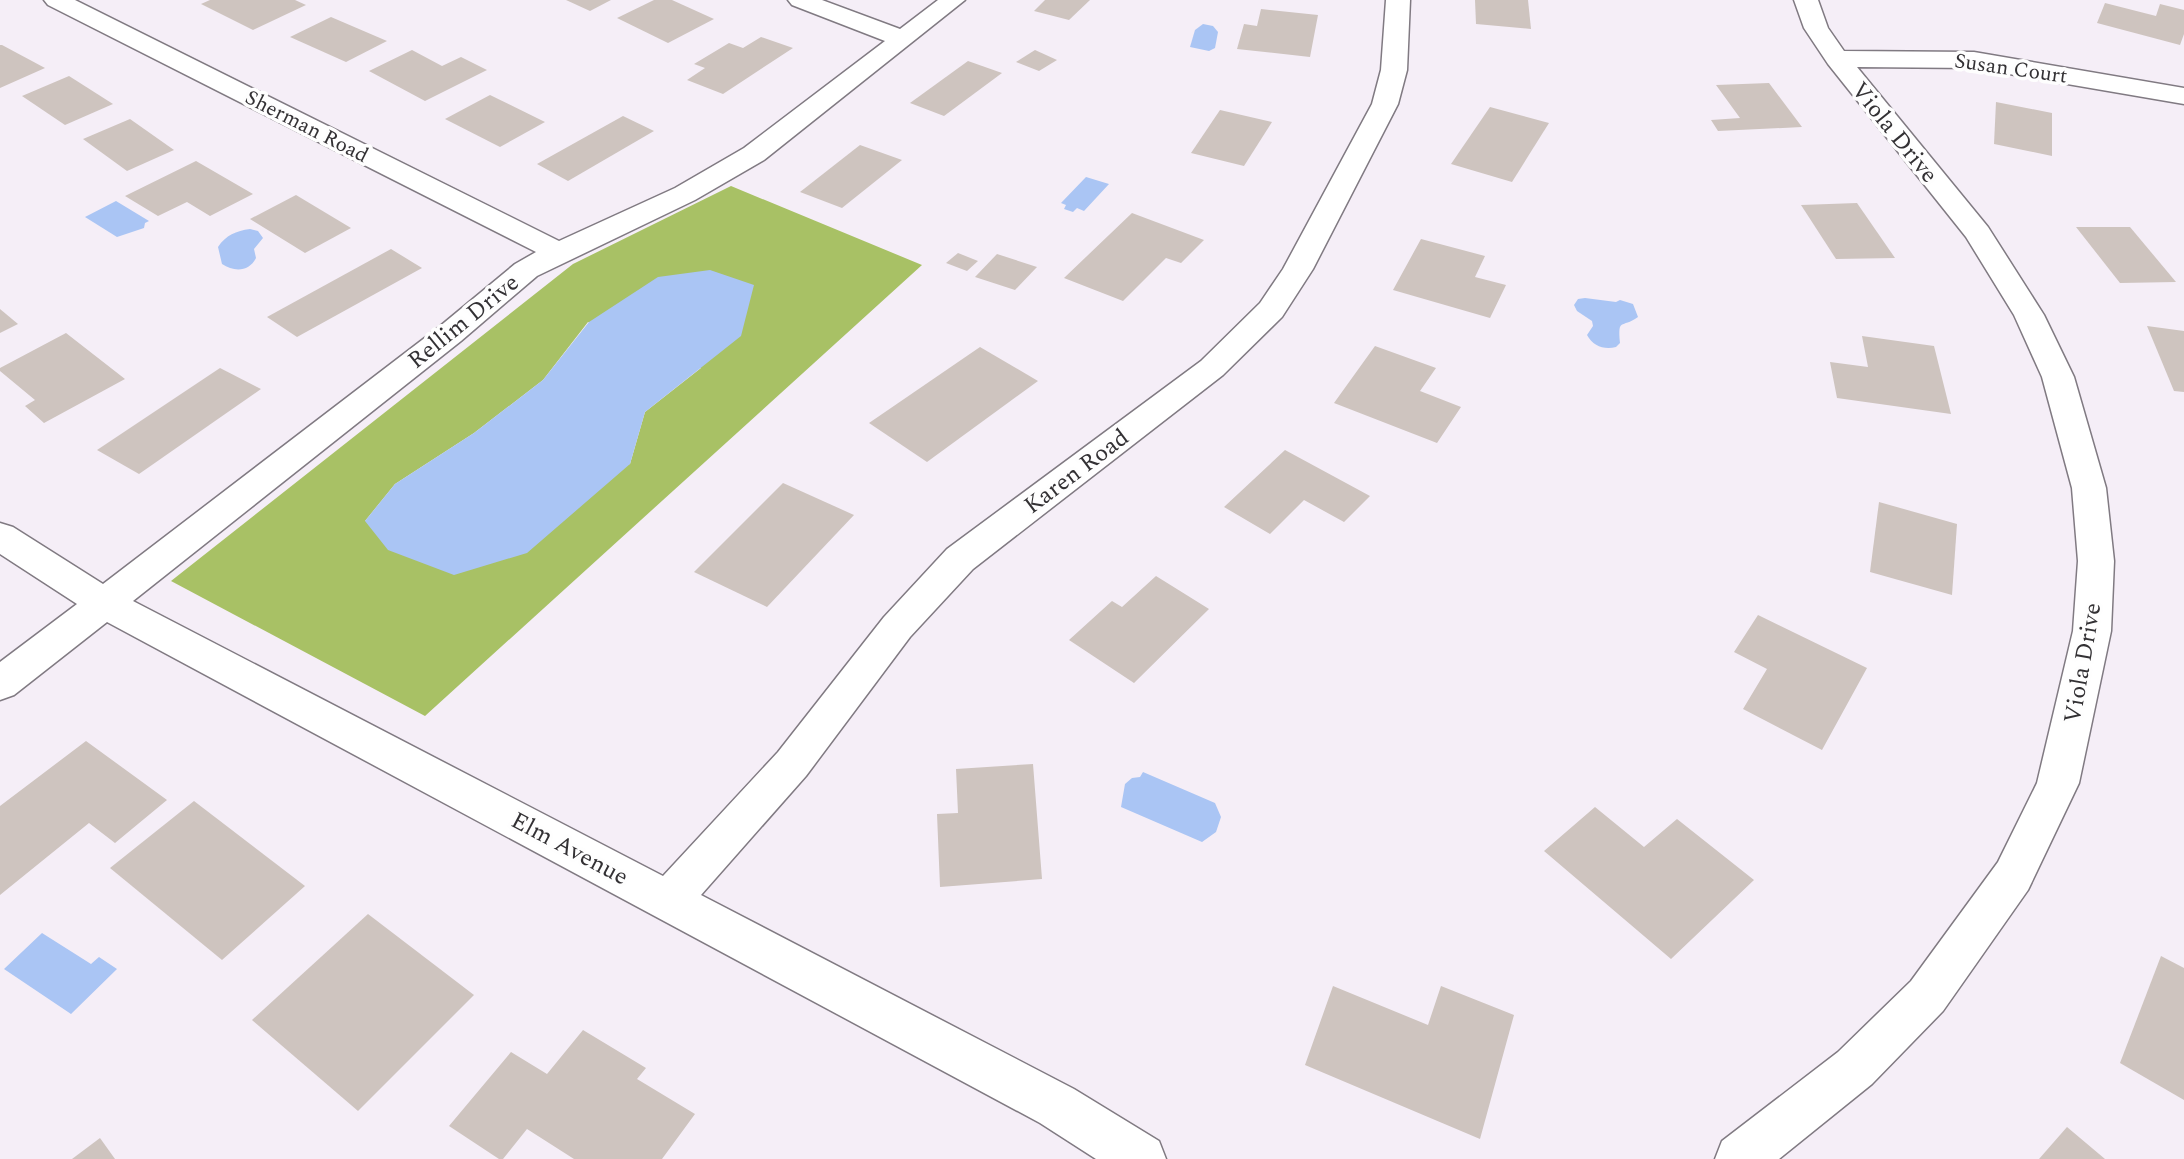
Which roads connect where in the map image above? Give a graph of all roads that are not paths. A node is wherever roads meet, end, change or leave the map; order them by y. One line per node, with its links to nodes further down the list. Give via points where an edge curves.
1 (55, 0): 9 (street, Sherman Road)
2 (800, 0): 6 (street)
3 (953, 0): 6 (street, Rellim Drive)
4 (1398, 0): 13 (street, Karen Road, via 1394,70 1385,104 1298,269 1271,310 1212,368 960,559 897,627 792,764)
5 (1806, 0): 7 (street, Viola Drive, via 1816,27)
6 (901, 38): 9 (street, Rellim Drive, via 754,154 685,194)
7 (1837, 59): 8 (street, Susan Court, via 1974,60); 15 (street, Viola Drive, via 1978,233 2029,315 2058,377 2089,488 2096,561 2092,631 2058,783 2013,876 1927,996 1855,1068)
8 (2184, 96)
9 (559, 252): 11 (street, Rellim Drive, via 526,270)
10 (0, 536): 11 (street, Elm Avenue)
11 (104, 603): 12 (street, Rellim Drive); 13 (street, Elm Avenue)
12 (0, 684)
13 (669, 900): 14 (street, Elm Avenue, via 1057,1106)
14 (1141, 1159)
15 (1740, 1159)

